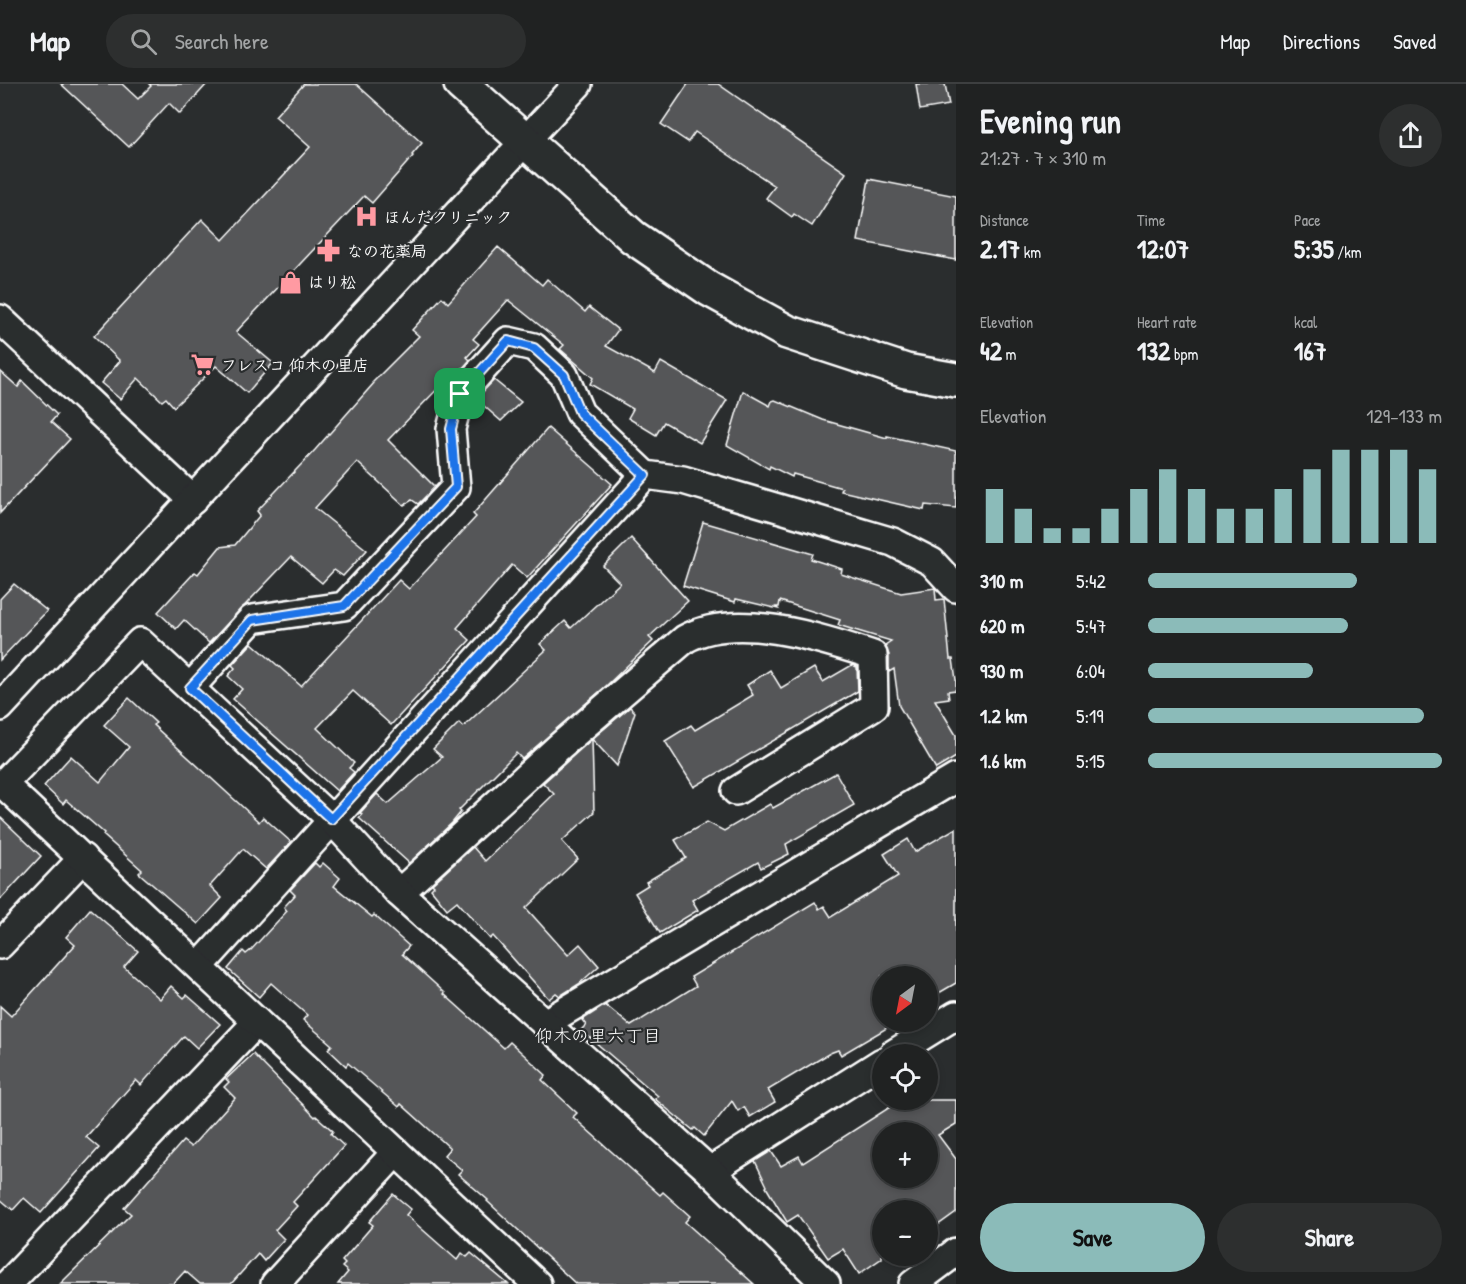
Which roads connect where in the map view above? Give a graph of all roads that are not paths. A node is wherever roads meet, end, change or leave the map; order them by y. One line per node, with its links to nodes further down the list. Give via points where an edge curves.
1 (461, 84): 3 (street)
2 (578, 84): 3 (street)
3 (525, 142): 5 (street, via 633,237 709,288 787,332 906,371); 7 (street)
4 (0, 319): 7 (street)
5 (956, 380)
6 (645, 475): 8 (street, via 684,480 893,542 932,562); 9 (street, via 580,413 564,375 534,348 508,341 460,394 451,429 456,487 344,606 252,620); 13 (street)
7 (193, 500): 10 (street)
8 (956, 588)
9 (190, 688): 13 (street); 14 (street, via 140,642 3,783)
10 (0, 707)
11 (956, 778): 20 (street)
12 (736, 791): 15 (street, via 874,706 873,656 747,626 699,631 560,746)
13 (331, 819): 15 (street); 17 (street)
14 (83, 858): 16 (street); 17 (street)
15 (399, 892): 20 (street)
16 (0, 945)
17 (199, 967): 19 (street)
18 (956, 1015): 21 (street)
19 (256, 1022): 23 (street); 26 (street)
20 (545, 1023): 24 (street)
21 (909, 1044)
22 (872, 1068): 24 (street)
23 (396, 1152): 27 (street); 28 (street)
24 (710, 1171): 29 (street)
25 (956, 1252): 30 (street)
26 (8, 1284)
27 (275, 1284)
28 (537, 1284)
29 (826, 1284)
30 (914, 1284)

